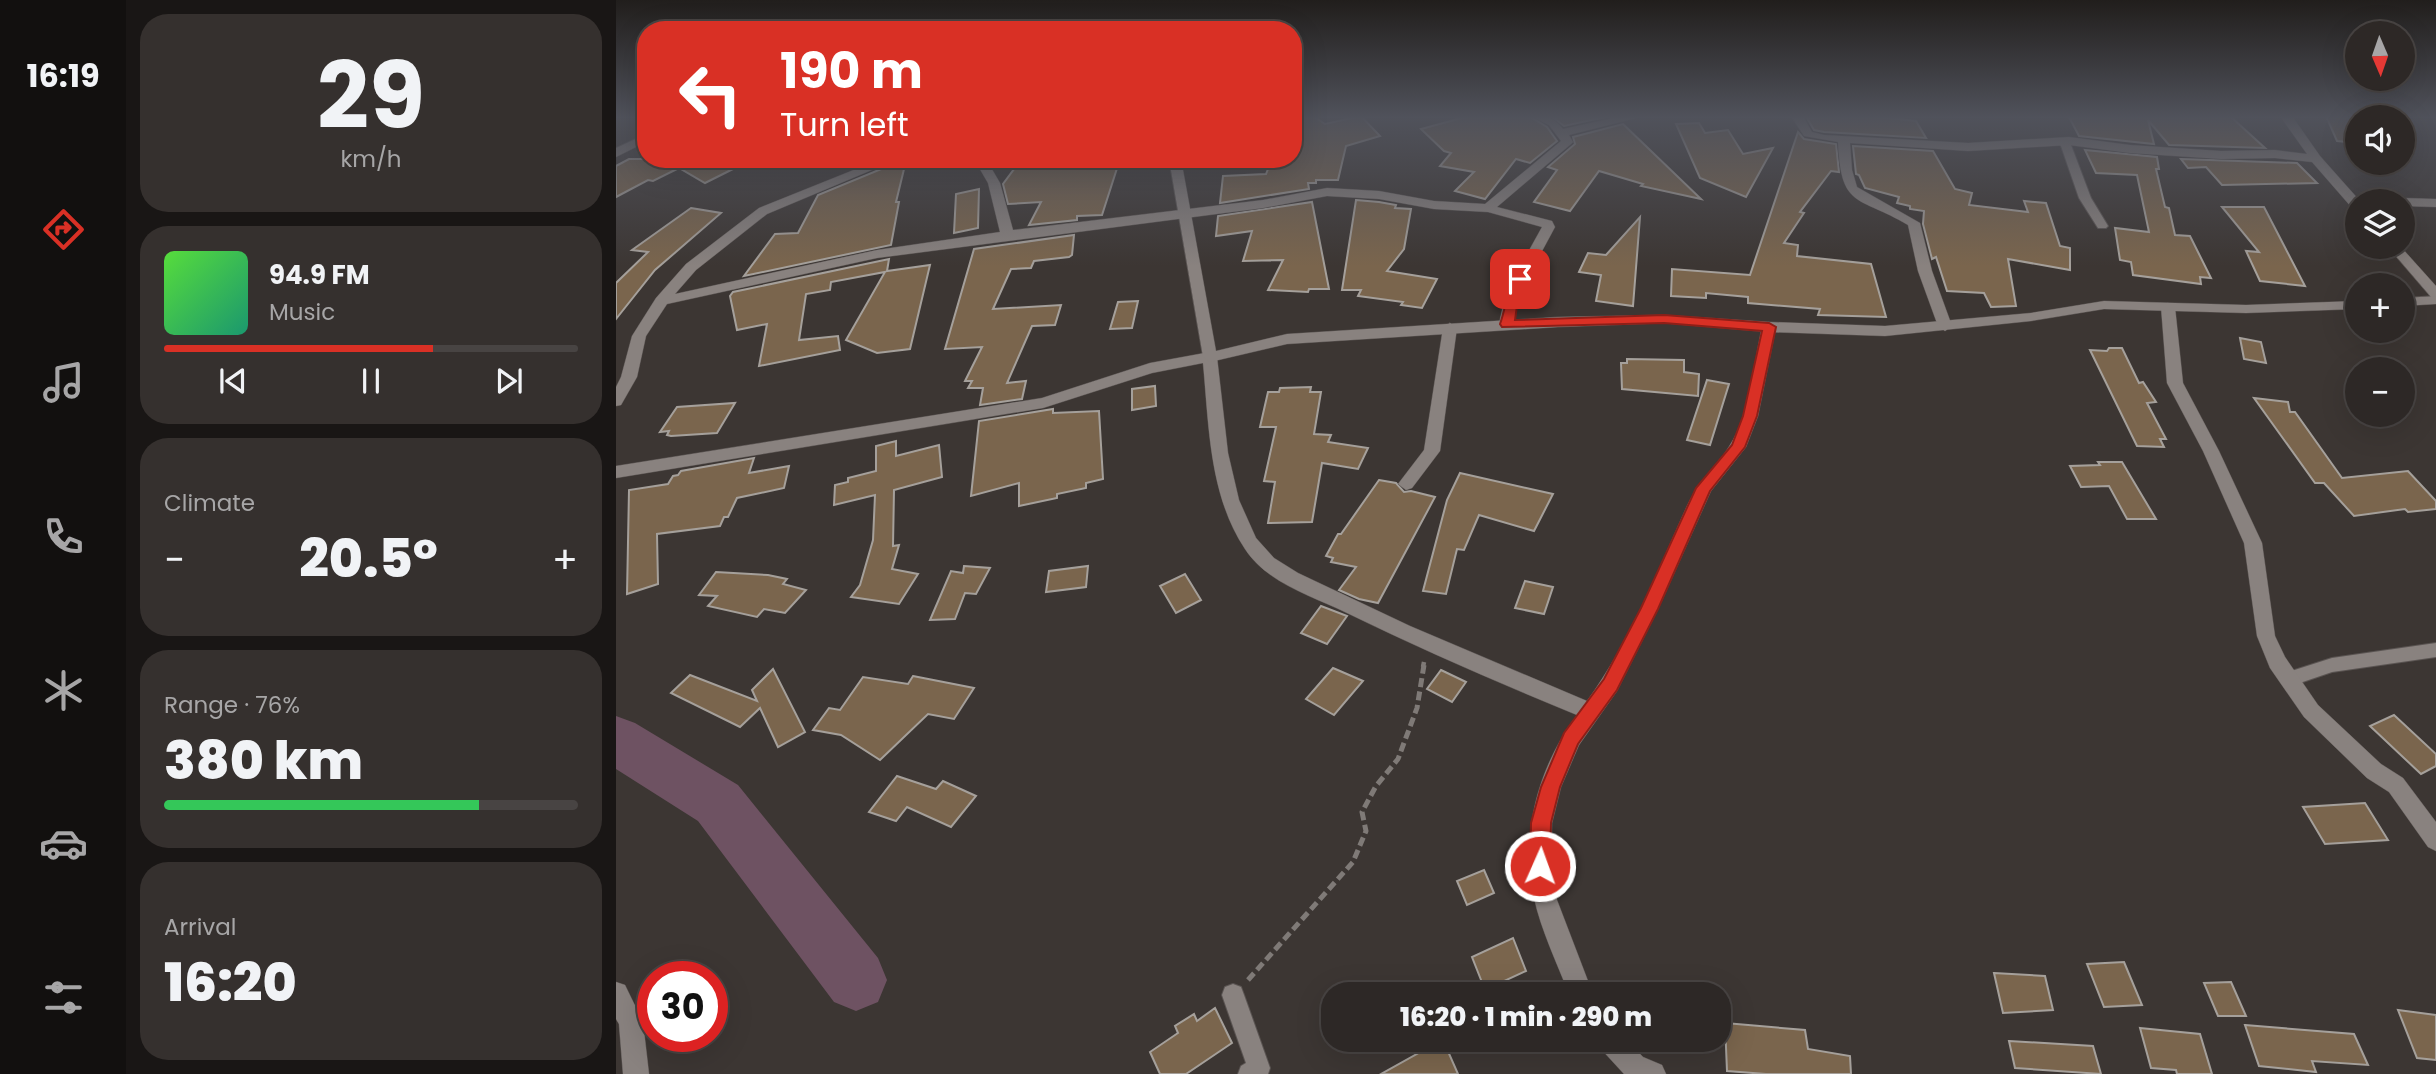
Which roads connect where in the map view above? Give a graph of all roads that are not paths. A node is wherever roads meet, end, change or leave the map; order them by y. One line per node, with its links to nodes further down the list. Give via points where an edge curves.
1 (1538, 166): 11 (street)
2 (1847, 166): 23 (street, via 1856,196 1914,223)
3 (2074, 166): 13 (lane)
4 (2322, 166): 8 (street)
5 (870, 168): 18 (street, via 763,211 691,267)
6 (985, 168): 14 (street)
7 (1176, 168): 12 (street)
8 (2345, 192)
9 (2415, 202): 10 (street)
10 (2436, 203)
11 (1488, 208): 12 (street, via 1327,192); 22 (street, via 1549,227 1513,292)
12 (1184, 215): 14 (street); 26 (street)
13 (2102, 226)
14 (1008, 234): 18 (street, via 858,257)
15 (2405, 259): 16 (street)
16 (2436, 294)
17 (2436, 300): 19 (street)
18 (661, 301): 27 (street, via 639,336 634,363)
19 (2415, 301)
20 (2345, 305): 21 (street)
21 (2168, 307): 23 (street, via 2104,305); 31 (street, via 2175,383 2253,543 2266,636)
22 (1506, 324): 24 (street, via 1664,319); 25 (street)
23 (1945, 326): 24 (street, via 1885,331)
24 (1769, 327): 32 (street, via 1750,416 1738,447 1704,488 1649,609 1610,685)
25 (1450, 328): 26 (street, via 1287,339); 29 (street, via 1432,452)
26 (1210, 358): 28 (street, via 1150,368 1019,408); 32 (street, via 1228,491 1248,542 1258,555 1290,576 1427,644)
27 (616, 401)
28 (616, 472)
29 (1406, 484)
30 (2436, 650): 31 (lane, via 2332,665)
31 (2288, 679): 33 (street, via 2312,711 2374,771 2396,785)
32 (1590, 711): 34 (street, via 1571,739 1550,787 1541,823 1540,866 1546,900)
33 (2436, 840)
34 (1577, 982)
35 (616, 994): 38 (street, via 631,1022)
36 (1233, 995): 39 (lane, via 1259,1068)
37 (1621, 1052): 40 (street, via 1634,1066)
38 (636, 1074)
39 (1249, 1074)
40 (1653, 1074)

